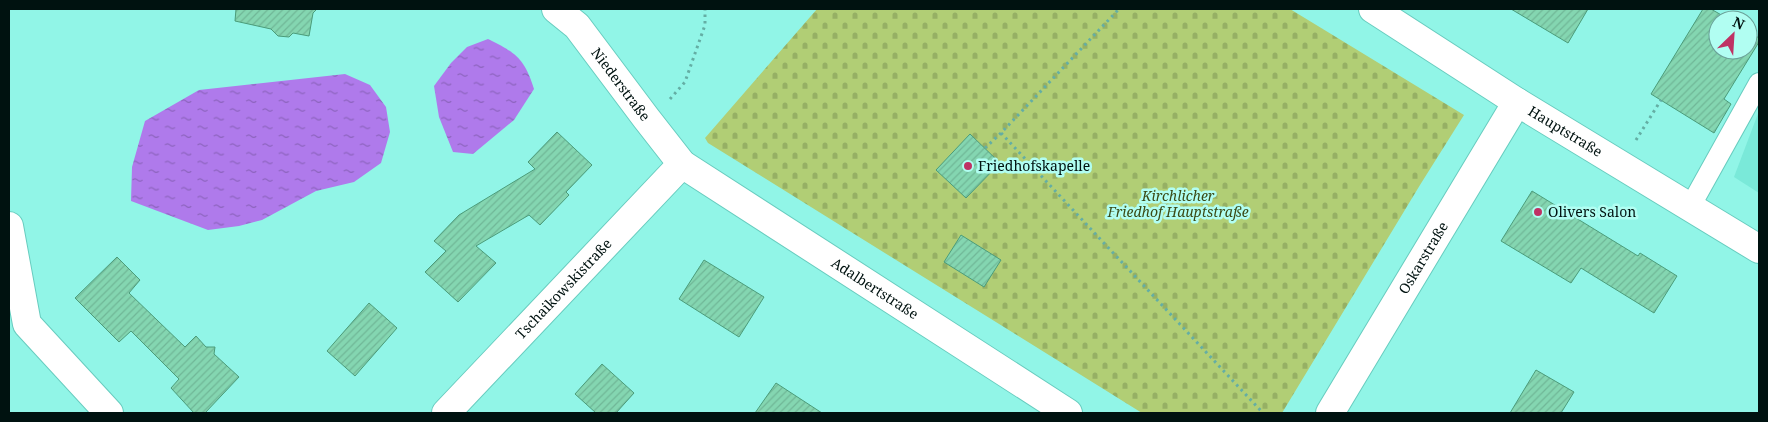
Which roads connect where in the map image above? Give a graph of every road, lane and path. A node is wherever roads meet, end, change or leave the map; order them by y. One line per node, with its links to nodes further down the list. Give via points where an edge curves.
1 (556, 9): 9 (street, Niederstraße, via 577,26)
2 (705, 9): 9 (path, via 705,25 685,82 675,95)
3 (1119, 9): 10 (path)
4 (1373, 9): 7 (street, Hauptstraße)
5 (1759, 83): 13 (lane)
6 (1661, 100): 8 (path)
7 (1517, 102): 13 (street, Hauptstraße); 20 (street, Oskarstraße)
8 (1653, 112)
9 (646, 118): 12 (street, Niederstraße)
10 (1001, 134): 11 (path); 19 (path)
11 (985, 148)
12 (682, 164): 17 (street, Tschaikowskistraße); 18 (street, Adalbertstraße)
13 (1690, 207): 15 (street, Hauptstraße)
14 (9, 226): 16 (street, via 27,324)
15 (1759, 248)
16 (109, 413)
17 (446, 413)
18 (1068, 413)
19 (1263, 413)
20 (1330, 413)

